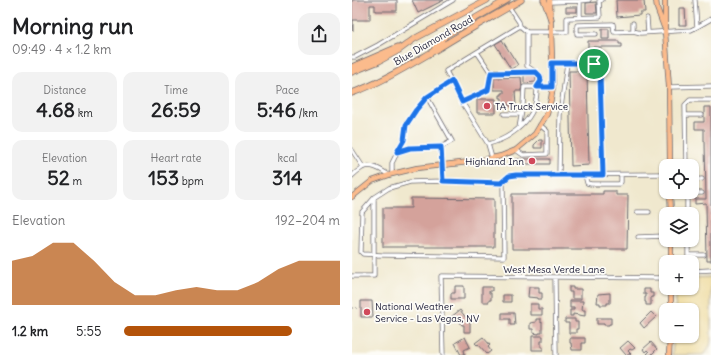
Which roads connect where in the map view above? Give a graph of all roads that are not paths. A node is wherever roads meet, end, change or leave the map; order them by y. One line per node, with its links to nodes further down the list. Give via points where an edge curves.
1 (453, 0): 30 (street, via 378,45)
2 (487, 0): 27 (highway, Blue Diamond Road)
3 (506, 0): 28 (highway, via 446,35)
4 (521, 0): 13 (highway, Blue Diamond Road)
5 (544, 0): 16 (highway)
6 (589, 0): 12 (street)
7 (600, 0): 14 (street, via 600,17)
8 (656, 0): 22 (main road)
9 (665, 0): 22 (main road)
10 (695, 0): 20 (street)
11 (550, 1): 12 (street); 16 (main road)
12 (580, 1): 14 (street)
13 (509, 7): 19 (street); 28 (highway, Blue Diamond Road)
14 (580, 17): 24 (street, via 567,18 567,32)
15 (647, 18): 25 (street)
16 (551, 19): 24 (main road)
17 (711, 19): 20 (street)
18 (632, 23): 21 (street)
19 (520, 26): 23 (street); 29 (street)
20 (697, 28): 22 (street)
21 (633, 31): 25 (street, via 641,34); 26 (street, via 614,32 613,24 577,25 577,34)
22 (665, 31): 25 (street); 41 (main road)
23 (527, 32): 24 (street); 35 (street, via 528,66)
24 (551, 32): 31 (main road)
25 (648, 32)
26 (596, 34)
27 (414, 39): 33 (highway); 34 (highway, Blue Diamond Road, via 379,61)
28 (432, 52): 42 (highway, Blue Diamond Road)
29 (477, 52): 36 (street); 37 (street, via 446,71)
30 (352, 57)
31 (552, 63): 32 (street); 40 (main road)
32 (567, 63): 67 (street, via 560,115); 69 (street, via 591,63 599,69)
33 (352, 67)
34 (352, 72)
35 (536, 72): 36 (street); 39 (street, via 541,81)
36 (491, 73): 45 (street, via 488,90)
37 (452, 81): 43 (street); 45 (street)
38 (711, 86): 41 (street)
39 (537, 87): 40 (street); 47 (street, via 524,87); 51 (street, via 534,108)
40 (552, 87): 50 (main road, via 547,114)
41 (669, 87): 59 (main road)
42 (352, 93)
43 (427, 97): 53 (street, via 452,142); 56 (street, via 406,125 404,140)
44 (711, 100): 48 (street, via 690,100 685,105)
45 (462, 102): 52 (street)
46 (504, 114): 47 (street)
47 (521, 114): 51 (street)
48 (685, 115): 49 (street); 60 (street)
49 (700, 115)
50 (540, 125): 55 (main road, via 535,134); 55 (street, via 547,131 547,154 523,155)
51 (519, 128): 52 (street, via 511,135)
52 (488, 144): 58 (street)
53 (441, 147): 56 (street, via 410,148); 62 (street)
54 (352, 150): 57 (street)
55 (516, 150): 58 (main road)
56 (397, 152): 64 (street)
57 (357, 157): 61 (street); 63 (street)
58 (492, 158): 62 (main road)
59 (670, 159)
60 (686, 159)
61 (352, 161)
62 (442, 165): 64 (main road); 73 (street)
63 (363, 167): 64 (street, via 370,166); 70 (street)
64 (391, 174): 77 (main road, via 372,181)
65 (621, 174): 66 (street); 68 (street, via 619,184 587,183); 69 (street)
66 (659, 174)
67 (559, 175): 68 (street); 74 (street, via 516,175 509,176)
68 (585, 175): 69 (street)
69 (603, 175)
70 (352, 176)
71 (699, 179): 72 (street)
72 (702, 179)
73 (443, 181): 74 (street); 78 (street, via 410,182 389,188)
74 (501, 183): 84 (street, via 504,256)
75 (699, 193): 76 (street)
76 (702, 193)
77 (352, 197)
78 (374, 198): 84 (street); 84 (street, via 362,212 361,252)
79 (638, 212): 80 (street)
80 (649, 212)
81 (659, 236): 82 (street)
82 (638, 237)
83 (688, 247): 85 (street)
84 (374, 255): 90 (street, via 374,276)
85 (688, 255)
86 (699, 255): 87 (street)
87 (704, 255)
88 (711, 270): 89 (street)
89 (699, 271)
90 (352, 276)
91 (555, 277): 92 (street, West Mesa Verde Lane); 94 (street, West Mesa Verde Lane, via 441,276); 95 (street)
92 (659, 278)
93 (670, 343): 96 (main road)
94 (443, 355)
95 (556, 355)
96 (669, 355)

